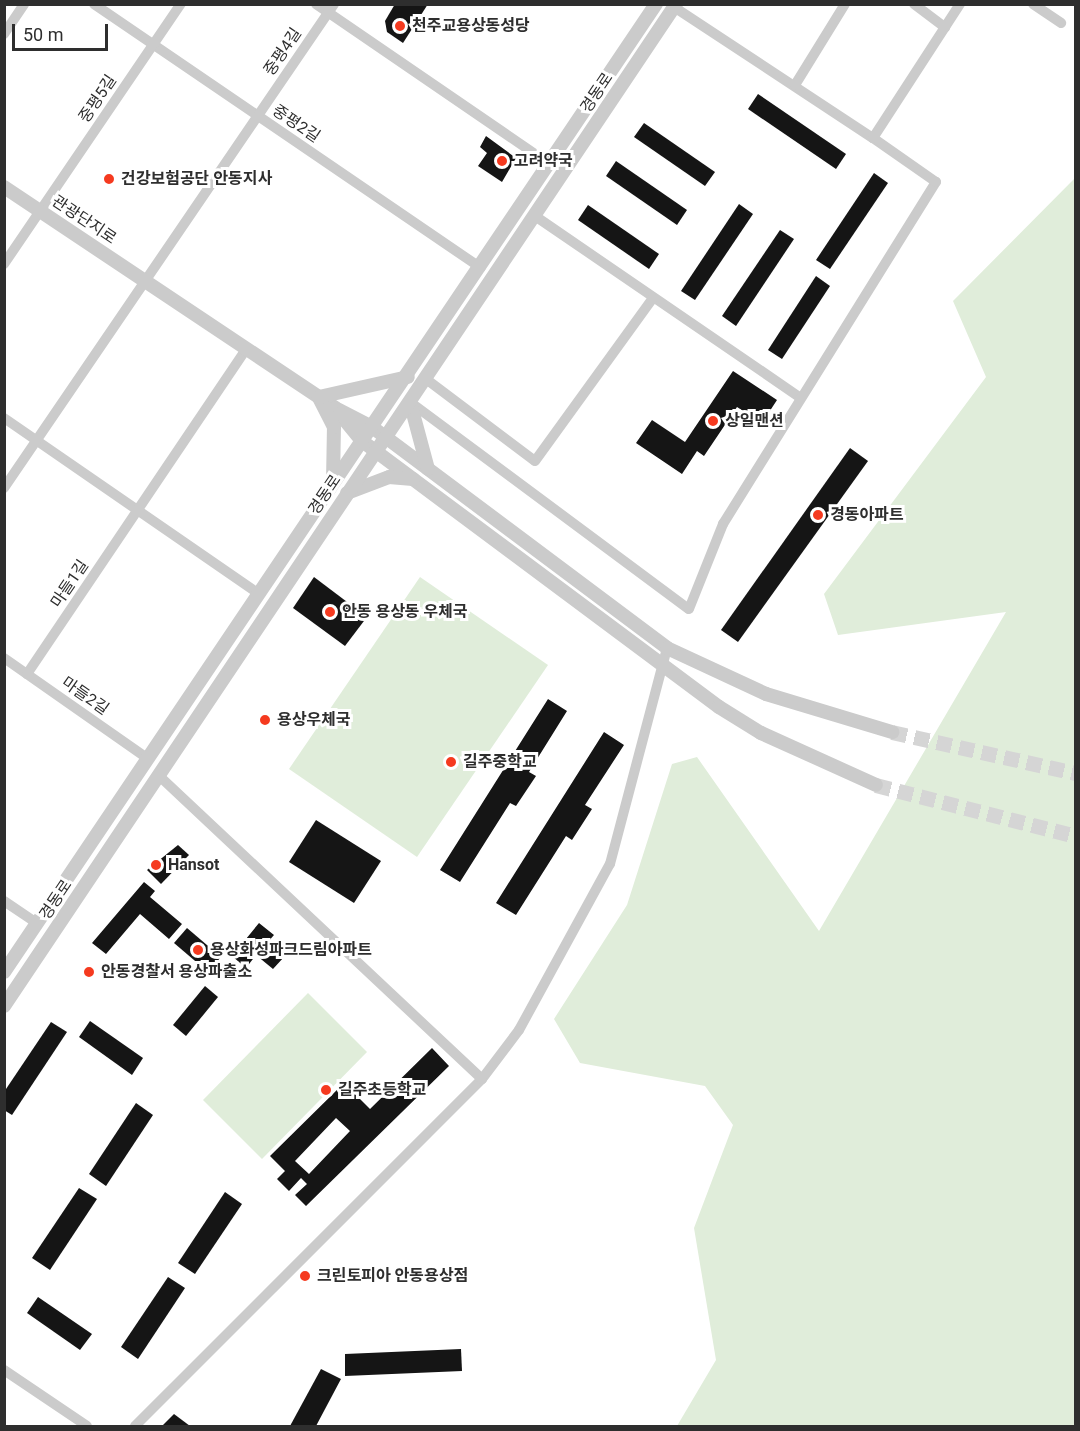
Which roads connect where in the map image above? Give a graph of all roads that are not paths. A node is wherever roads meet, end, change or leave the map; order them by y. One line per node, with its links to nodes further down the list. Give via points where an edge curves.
1 (24, 4): 14 (street)
2 (94, 4): 15 (street, 중평2길)
3 (181, 4): 15 (street, 중평5길)
4 (316, 4): 11 (street)
5 (656, 4): 19 (street, 경동로)
6 (845, 4): 16 (street)
7 (914, 4): 13 (street)
8 (960, 4): 13 (street)
9 (1034, 4): 12 (street)
10 (675, 6): 16 (street); 22 (street, 경동로)
11 (331, 9): 17 (street, 중평4길); 19 (street)
12 (1061, 23)
13 (945, 27): 18 (street)
14 (4, 34)
15 (153, 45): 17 (street, 중평2길); 21 (street, 중평5길)
16 (795, 85): 18 (street)
17 (258, 116): 24 (street, 중평2길); 25 (street, 중평4길)
18 (873, 138): 31 (street, via 936,182)
19 (551, 165): 24 (street, 경동로)
20 (4, 187): 21 (street, 관광단지로)
21 (41, 211): 23 (street, 중평5길); 25 (street, 관광단지로)
22 (535, 216): 26 (street); 29 (street, 경동로)
23 (4, 264)
24 (481, 268): 28 (street, 경동로)
25 (145, 281): 27 (street, 관광단지로); 37 (street)
26 (654, 298): 29 (street, via 535,461); 31 (street)
27 (246, 349): 30 (street, 관광단지로); 45 (street, 마들1길)
28 (408, 377): 30 (street); 35 (street, 경동로)
29 (426, 379): 32 (street, 경동로)
30 (319, 397): 33 (street, 관광단지로); 42 (street, via 334,427)
31 (799, 397): 32 (street, via 723,524 689,609)
32 (410, 402): 36 (street, 경동로); 40 (street)
33 (335, 408): 35 (street); 38 (street)
34 (4, 418): 37 (street)
35 (372, 427): 36 (street); 38 (street, 경동로)
36 (386, 437): 39 (street, 경동로); 40 (street)
37 (37, 440): 43 (street); 45 (street)
38 (362, 441): 39 (street); 42 (street, 경동로)
39 (376, 451): 41 (street); 44 (street, 경동로)
40 (429, 469): 47 (street)
41 (421, 482): 44 (street, via 389,477); 49 (street)
42 (333, 484): 46 (street, 경동로)
43 (4, 488)
44 (347, 493): 53 (street, 경동로)
45 (138, 510): 46 (street); 50 (street, 마들1길)
46 (258, 592): 52 (street, 경동로)
47 (667, 648): 49 (street); 51 (street, via 766,694)
48 (4, 658): 50 (street, 마들2길)
49 (665, 666): 54 (street, via 761,733); 59 (street, via 610,864 519,1030)
50 (27, 674): 52 (street, 마들2길)
51 (892, 732)
52 (148, 759): 56 (street, 경동로)
53 (158, 775): 58 (street, 경동로); 59 (street)
54 (876, 785)
55 (4, 901): 56 (street)
56 (38, 923): 57 (street, 경동로)
57 (4, 972)
58 (4, 1006)
59 (482, 1078): 62 (street)
60 (4, 1370): 61 (street)
61 (87, 1426)
62 (135, 1426)

